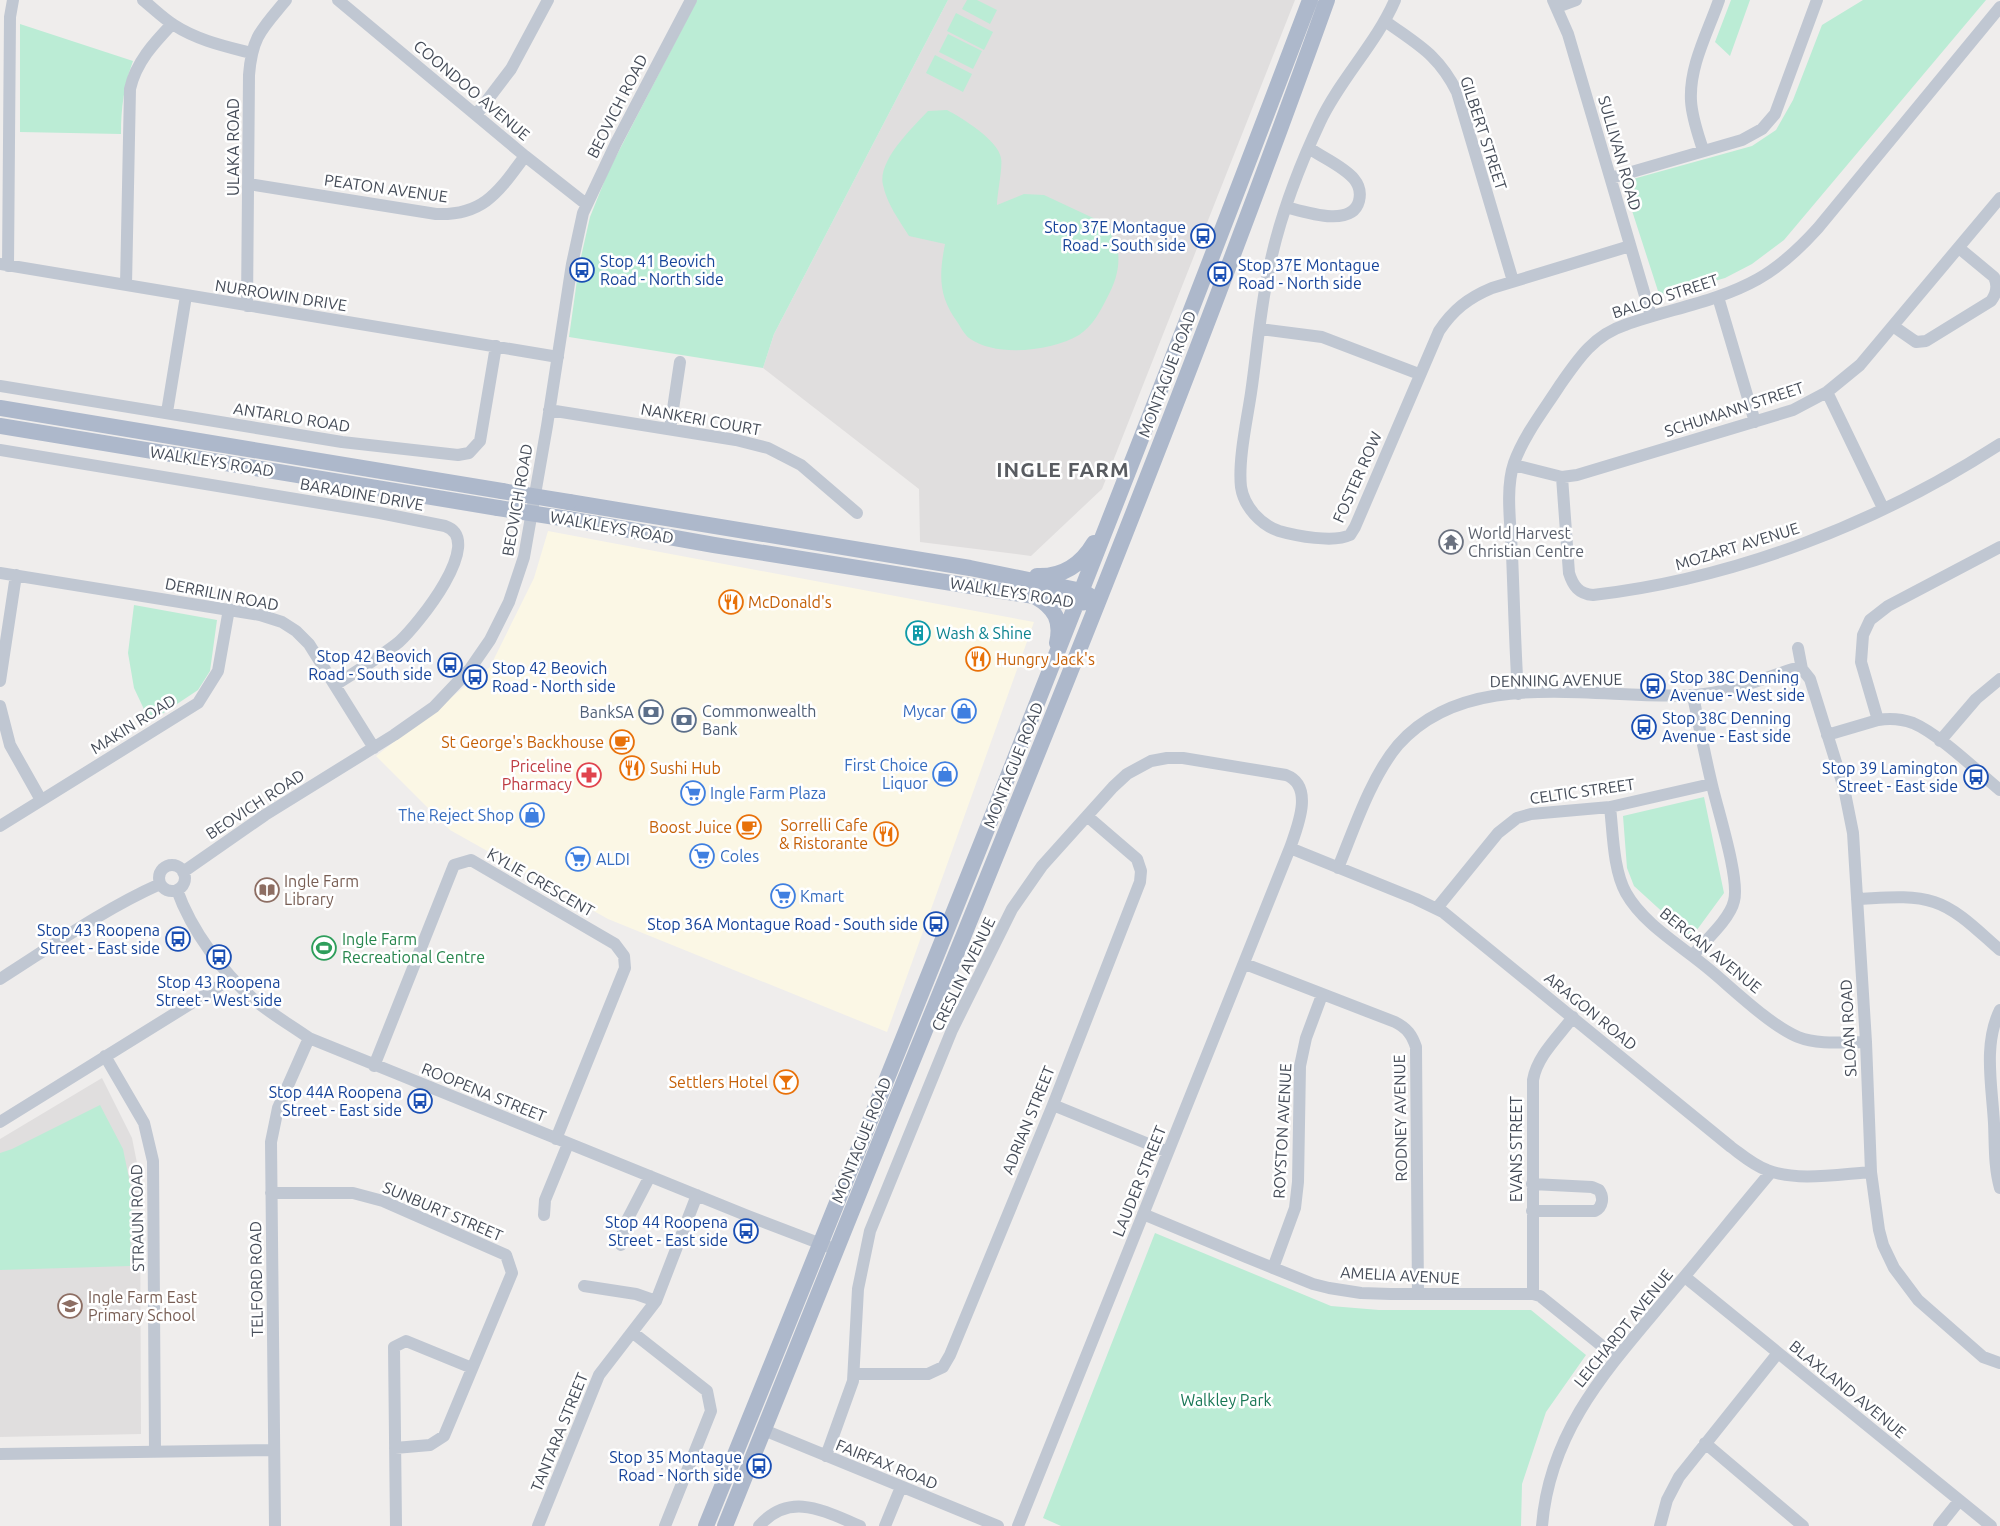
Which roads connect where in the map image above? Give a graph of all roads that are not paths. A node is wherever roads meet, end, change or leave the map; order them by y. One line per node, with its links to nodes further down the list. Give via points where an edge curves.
1 (13, 0): 29 (street)
2 (143, 0): 16 (street)
3 (286, 0): 17 (street, ULAKA ROAD, via 262,30)
4 (338, 0): 18 (street, COONDOO AVENUE)
5 (548, 0): 18 (street, via 511,69)
6 (690, 0): 25 (street, BEOVICH ROAD)
7 (1310, 0): 56 (main road, MONTAGUE ROAD)
8 (1327, 0): 63 (main road, MONTAGUE ROAD)
9 (1395, 0): 15 (street, FOSTER ROW)
10 (1576, 0): 13 (street)
11 (1719, 0): 20 (street, via 1691,84 1692,111)
12 (1818, 0): 20 (street, via 1772,119 1747,138)
13 (1555, 4): 22 (street, SULLIVAN ROAD, via 1568,34)
14 (2000, 7): 33 (street, BALOO STREET, via 1806,242 1767,274)
15 (1385, 21): 19 (street, FOSTER ROW, via 1333,98); 30 (street, GILBERT STREET, via 1434,56 1454,86)
16 (172, 24): 17 (street, via 208,41); 31 (street, via 145,55 130,89)
17 (251, 53): 23 (street, ULAKA ROAD)
18 (476, 115): 21 (street, COONDOO AVENUE)
19 (1309, 148): 26 (street, FOSTER ROW); 26 (street, via 1353,179 1360,190 1358,203 1350,214 1339,217)
20 (1703, 150): 22 (street)
21 (525, 156): 23 (street, PEATON AVENUE, via 487,201 455,214 436,214); 25 (street, COONDOO AVENUE)
22 (1611, 178): 27 (street, SULLIVAN ROAD)
23 (249, 184): 34 (street, ULAKA ROAD)
24 (2000, 198): 28 (street, SCHUMANN STREET)
25 (586, 204): 39 (street, BEOVICH ROAD, via 576,240)
26 (1286, 207): 37 (street, FOSTER ROW, via 1269,267)
27 (1630, 246): 30 (street, FOSTER ROW); 35 (street, SULLIVAN ROAD)
28 (1959, 248): 36 (street, SCHUMANN STREET); 36 (street, via 1994,277 1996,292 1991,301 1926,342 1916,342)
29 (4, 265): 31 (street, NURROWIN DRIVE)
30 (1513, 281): 41 (street, FOSTER ROW, via 1478,294 1458,307 1438,331)
31 (126, 285): 32 (street, NURROWIN DRIVE)
32 (186, 296): 34 (street, NURROWIN DRIVE); 46 (street)
33 (1718, 297): 35 (street, BALOO STREET); 47 (street)
34 (248, 306): 38 (street, NURROWIN DRIVE)
35 (1651, 316): 52 (street, BALOO STREET, via 1606,333 1584,353 1534,425)
36 (1893, 326): 43 (street, SCHUMANN STREET, via 1860,365)
37 (1260, 328): 41 (street, via 1322,337); 41 (street, FOSTER ROW, via 1244,438 1241,487 1248,505 1259,519 1284,532 1335,539 1350,535)
38 (496, 346): 39 (street, NURROWIN DRIVE); 46 (street, ANTARLO ROAD, via 480,441 463,455 372,446)
39 (558, 357): 45 (street, BEOVICH ROAD)
40 (680, 362): 49 (street)
41 (1419, 374)
42 (0, 386): 46 (street, ANTARLO ROAD)
43 (1827, 392): 47 (street, SCHUMANN STREET, via 1793,410); 54 (street)
44 (0, 408): 60 (main road, WALKLEYS ROAD, bridge)
45 (549, 410): 49 (street, NANKERI COURT); 77 (street, BEOVICH ROAD, via 524,556 516,585 497,628 470,669 434,707)
46 (167, 412)
47 (1755, 422): 53 (street, SCHUMANN STREET)
48 (0, 426): 61 (main road, WALKLEYS ROAD, bridge)
49 (670, 429): 55 (street, NANKERI COURT, via 774,450 801,465)
50 (2000, 444): 54 (street, MOZART AVENUE)
51 (0, 450): 70 (street, BARADINE DRIVE, via 380,513 450,528 458,539 457,553 450,573 429,608 399,642)
52 (1514, 465): 53 (street, SCHUMANN STREET); 71 (street, BALOO STREET, via 1510,511)
53 (1562, 477): 54 (street, MOZART AVENUE, via 1569,573 1574,585 1586,595 1593,596 1651,587 1762,559)
54 (1883, 508)
55 (857, 513)
56 (1110, 521): 60 (main road, via 1086,556 1070,569 1048,576); 62 (main road, MONTAGUE ROAD)
57 (2000, 547): 74 (street, via 1888,606 1870,620 1863,635 1861,652)
58 (0, 573): 59 (street, DERRILIN ROAD)
59 (16, 576): 64 (street, DERRILIN ROAD); 69 (street)
60 (1007, 576): 62 (main road, WALKLEYS ROAD)
61 (1034, 596): 62 (main road, WALKLEYS ROAD); 66 (main road, via 1051,608 1059,624)
62 (1080, 597): 63 (main road, WALKLEYS ROAD); 66 (main road, MONTAGUE ROAD)
63 (1099, 601): 120 (main road, MONTAGUE ROAD)
64 (228, 609): 70 (street, DERRILIN ROAD, via 272,618 296,631 309,644); 80 (street, MAKIN ROAD, via 218,671 198,703)
65 (1798, 648): 67 (street, SLOAN ROAD)
66 (1051, 669): 118 (main road, MONTAGUE ROAD)
67 (1802, 669): 72 (street, DENNING AVENUE); 75 (street, SLOAN ROAD, via 1810,679)
68 (2000, 679): 76 (street, via 1976,699)
69 (0, 681)
70 (335, 684): 77 (street, DERRILIN ROAD)
71 (1518, 694): 72 (street, DENNING AVENUE); 85 (street, DENNING AVENUE, via 1454,705 1408,735 1384,764)
72 (1693, 696): 78 (street)
73 (0, 706): 80 (street, via 10,745)
74 (1878, 720): 75 (street); 76 (street, via 1907,722)
75 (1827, 735): 89 (street, SLOAN ROAD, via 1851,818)
76 (1940, 741): 79 (street)
77 (374, 748): 86 (street, BEOVICH ROAD, via 265,815)
78 (1711, 784): 81 (street, CELTIC STREET); 92 (street, via 1733,875 1735,901 1725,918)
79 (2000, 790)
80 (41, 800): 83 (street, MAKIN ROAD)
81 (1610, 807): 90 (street, CELTIC STREET, via 1531,814 1512,820 1489,843); 92 (street, BERGAN AVENUE, via 1620,877 1626,894 1649,920)
82 (1087, 816): 84 (street, CRESLIN AVENUE, via 1117,783 1139,766 1167,758 1192,759 1294,779 1300,786 1302,800); 103 (street, ADRIAN STREET, via 1132,853 1140,865 1141,877); 132 (street, CRESLIN AVENUE, via 1042,866 1012,909 952,1030 870,1231 858,1289)
83 (0, 826)
84 (1290, 848): 85 (street, ARAGON ROAD); 93 (street, LAUDER STREET)
85 (1338, 868): 90 (street, ARAGON ROAD)
86 (183, 872): 87 (street, via 168,866 160,872); 88 (street, via 183,883)
87 (160, 884): 88 (street, via 167,890); 94 (street, via 119,905)
88 (177, 890): 95 (street, ROOPENA STREET, via 181,903)
89 (1857, 899): 91 (street, via 1905,898 1934,902 1953,912); 100 (street, SLOAN ROAD)
90 (1437, 908): 98 (street, ARAGON ROAD)
91 (2000, 950)
92 (1693, 955): 100 (street, BERGAN AVENUE, via 1790,1033 1822,1042)
93 (1245, 964): 96 (street, RODNEY AVENUE); 107 (street, LAUDER STREET)
94 (0, 978)
95 (232, 978): 99 (street, ROOPENA STREET, via 258,1002); 101 (street)
96 (1322, 995): 121 (street, ROYSTON AVENUE, via 1306,1038 1300,1066 1296,1201); 124 (street, RODNEY AVENUE, via 1401,1025 1414,1040)
97 (2000, 1010): 105 (street, via 1990,1048)
98 (1574, 1017): 108 (street, ARAGON ROAD, via 1731,1147); 111 (street, EVANS STREET, via 1542,1057 1534,1075)
99 (309, 1038): 102 (street, ROOPENA STREET); 113 (street, TELFORD ROAD, via 278,1108 271,1142)
100 (1866, 1042): 109 (street, SLOAN ROAD)
101 (105, 1056): 104 (street); 138 (street, STRAUN ROAD, via 144,1122 153,1161)
102 (374, 1066): 106 (street, ROOPENA STREET); 106 (street, KYLIE CRESCENT, via 454,865 471,860 615,944 624,956 625,968)
103 (1053, 1105): 107 (street); 132 (street, ADRIAN STREET, via 947,1362 938,1371 928,1374)
104 (0, 1122)
105 (1997, 1124): 112 (street, via 1996,1167)
106 (562, 1141): 110 (street, ROOPENA STREET); 117 (street, via 545,1200)
107 (1168, 1152): 116 (street, LAUDER STREET)
108 (1771, 1172): 109 (street, ARAGON ROAD, via 1799,1176); 122 (street, LEICHARDT AVENUE)
109 (1871, 1172): 130 (street, SLOAN ROAD, via 1879,1230 1888,1257 1900,1278 1938,1320 1983,1357)
110 (650, 1176): 114 (street, ROOPENA STREET); 119 (street, via 624,1226)
111 (1532, 1184): 115 (street, EVANS STREET); 115 (street, via 1592,1187 1602,1196 1601,1205 1595,1211)
112 (2000, 1188)
113 (271, 1193): 131 (street, SUNBURT STREET, via 353,1193 382,1201 506,1254 512,1273); 137 (street, TELFORD ROAD)
114 (698, 1195): 118 (street, ROOPENA STREET); 126 (street, TANTARA STREET)
115 (1532, 1211): 125 (street, EVANS STREET)
116 (1143, 1214): 121 (street, AMELIA AVENUE); 153 (street, LAUDER STREET)
117 (544, 1215)
118 (820, 1243): 120 (street, ROOPENA STREET); 133 (main road, MONTAGUE ROAD)
119 (621, 1245)
120 (837, 1250): 134 (main road, MONTAGUE ROAD)
121 (1273, 1268): 124 (street, AMELIA AVENUE, via 1313,1284 1344,1291)
122 (1685, 1277): 128 (street, BLAXLAND AVENUE); 129 (street, LEICHARDT AVENUE)
123 (584, 1286): 126 (street)
124 (1418, 1294): 125 (street, AMELIA AVENUE)
125 (1533, 1294): 129 (street, via 1544,1299)
126 (656, 1300): 127 (street, TANTARA STREET)
127 (632, 1332): 145 (street, TANTARA STREET, via 599,1375); 146 (street, via 707,1391 711,1410)
128 (1778, 1353): 135 (street); 142 (street, BLAXLAND AVENUE)
129 (1617, 1358): 154 (street, LEICHARDT AVENUE, via 1579,1409 1567,1432 1551,1471)
130 (2000, 1363)
131 (472, 1368): 136 (street, SUNBURT STREET, via 444,1436 430,1445); 136 (street, via 406,1341 394,1347)
132 (854, 1374): 140 (street, CRESLIN AVENUE)
133 (748, 1423): 134 (main road); 147 (main road, MONTAGUE ROAD)
134 (764, 1430): 140 (street, FAIRFAX ROAD); 148 (main road, MONTAGUE ROAD)
135 (1705, 1443): 155 (street, via 1678,1477); 156 (street)
136 (395, 1448): 144 (street)
137 (274, 1450): 138 (street); 143 (street, TELFORD ROAD)
138 (155, 1451): 139 (street)
139 (0, 1454)
140 (826, 1456): 141 (street, FAIRFAX ROAD)
141 (901, 1487): 151 (street); 152 (street, FAIRFAX ROAD)
142 (1959, 1501): 157 (street); 158 (street, BLAXLAND AVENUE)
143 (275, 1526)
144 (396, 1526)
145 (538, 1526)
146 (665, 1526)
147 (706, 1526)
148 (725, 1526)
149 (759, 1526): 150 (street, via 776,1511 796,1506 811,1508)
150 (860, 1526)
151 (885, 1526)
152 (998, 1526)
153 (1018, 1526)
154 (1542, 1526)
155 (1660, 1526)
156 (1803, 1526)
157 (1939, 1526)
158 (1991, 1526)

